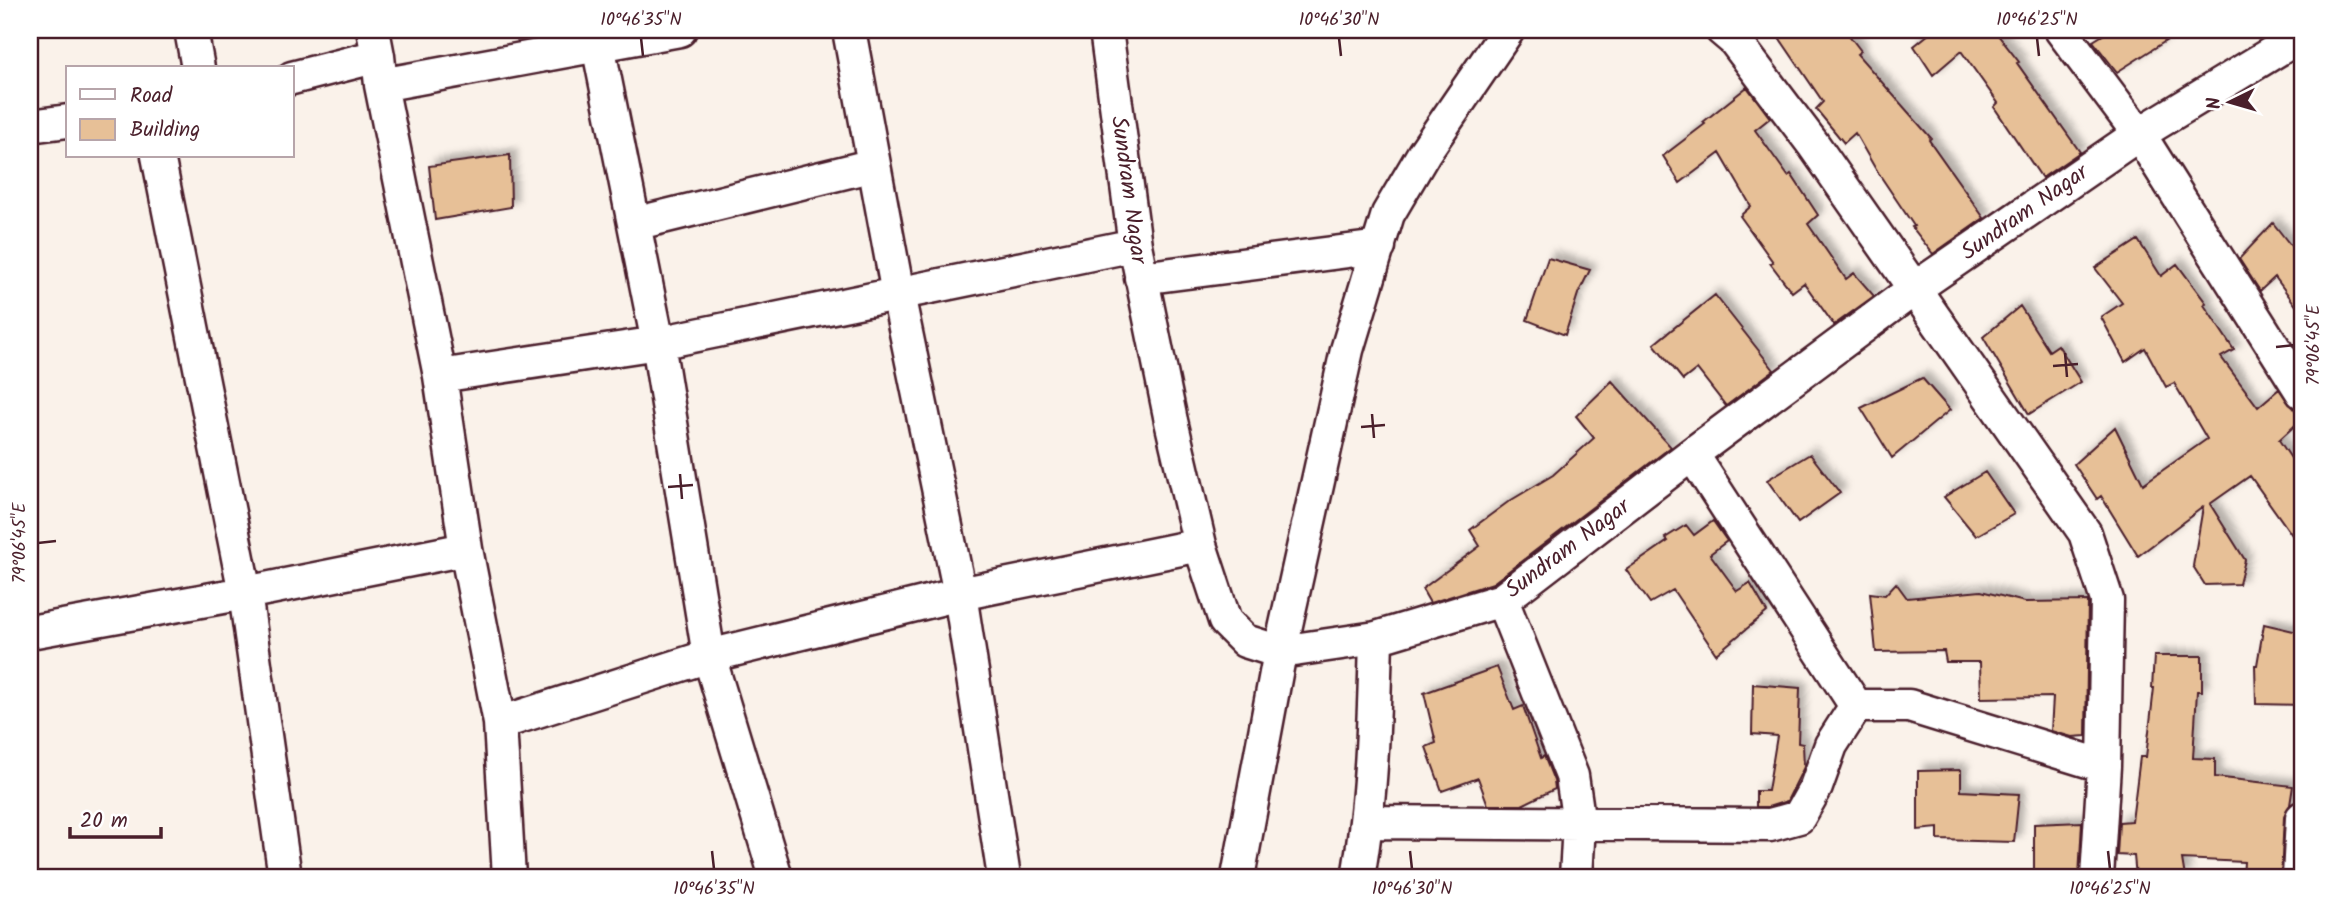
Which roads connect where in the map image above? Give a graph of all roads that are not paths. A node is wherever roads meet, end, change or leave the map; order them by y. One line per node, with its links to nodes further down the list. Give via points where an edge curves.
1 (191, 30): 11 (street)
2 (680, 30): 9 (street)
3 (849, 30): 17 (street)
4 (1106, 30): 19 (street, Sundram Nagar)
5 (1508, 30): 20 (street, via 1424,153 1388,214)
6 (1722, 30): 22 (street, via 1813,144)
7 (2061, 30): 15 (street)
8 (2302, 35): 15 (street, Sundram Nagar)
9 (598, 45): 10 (street); 18 (street)
10 (377, 57): 12 (street); 25 (street)
11 (198, 66)
12 (294, 78)
13 (66, 121): 14 (street)
14 (30, 126)
15 (2139, 134): 22 (street, Sundram Nagar); 26 (street)
16 (158, 158): 30 (street)
17 (874, 166): 18 (street); 23 (street)
18 (635, 224): 24 (street)
19 (1135, 246): 21 (street, Sundram Nagar); 23 (street)
20 (1378, 247): 21 (street); 35 (street, via 1347,350)
21 (1141, 278): 28 (street, Sundram Nagar)
22 (1914, 289): 27 (street, Sundram Nagar); 39 (street, via 2085,533 2107,600)
23 (898, 294): 24 (street); 31 (street)
24 (659, 343): 25 (street); 36 (street)
25 (440, 376): 29 (street)
26 (2302, 391)
27 (1692, 454): 32 (street, Sundram Nagar); 37 (street)
28 (1200, 545): 31 (street); 35 (street, Sundram Nagar, via 1225,621 1245,641)
29 (466, 549): 30 (street); 38 (street)
30 (245, 593): 33 (street); 43 (street)
31 (960, 594): 36 (street); 46 (street)
32 (1502, 600): 34 (street, Sundram Nagar); 42 (street, via 1572,776)
33 (30, 632)
34 (1376, 638): 35 (street, Sundram Nagar); 41 (street)
35 (1280, 652): 47 (street)
36 (709, 656): 38 (street); 45 (street)
37 (1856, 706): 39 (street, via 1909,706); 42 (street, via 1831,745 1799,817 1770,825)
38 (500, 723): 44 (street)
39 (2104, 766): 50 (street)
40 (2302, 818): 51 (street)
41 (1368, 822): 42 (street); 48 (street)
42 (1579, 824): 49 (street)
43 (285, 877)
44 (509, 877)
45 (776, 877)
46 (1004, 877)
47 (1238, 877)
48 (1358, 877)
49 (1576, 877)
50 (2097, 877)
51 (2299, 877)

